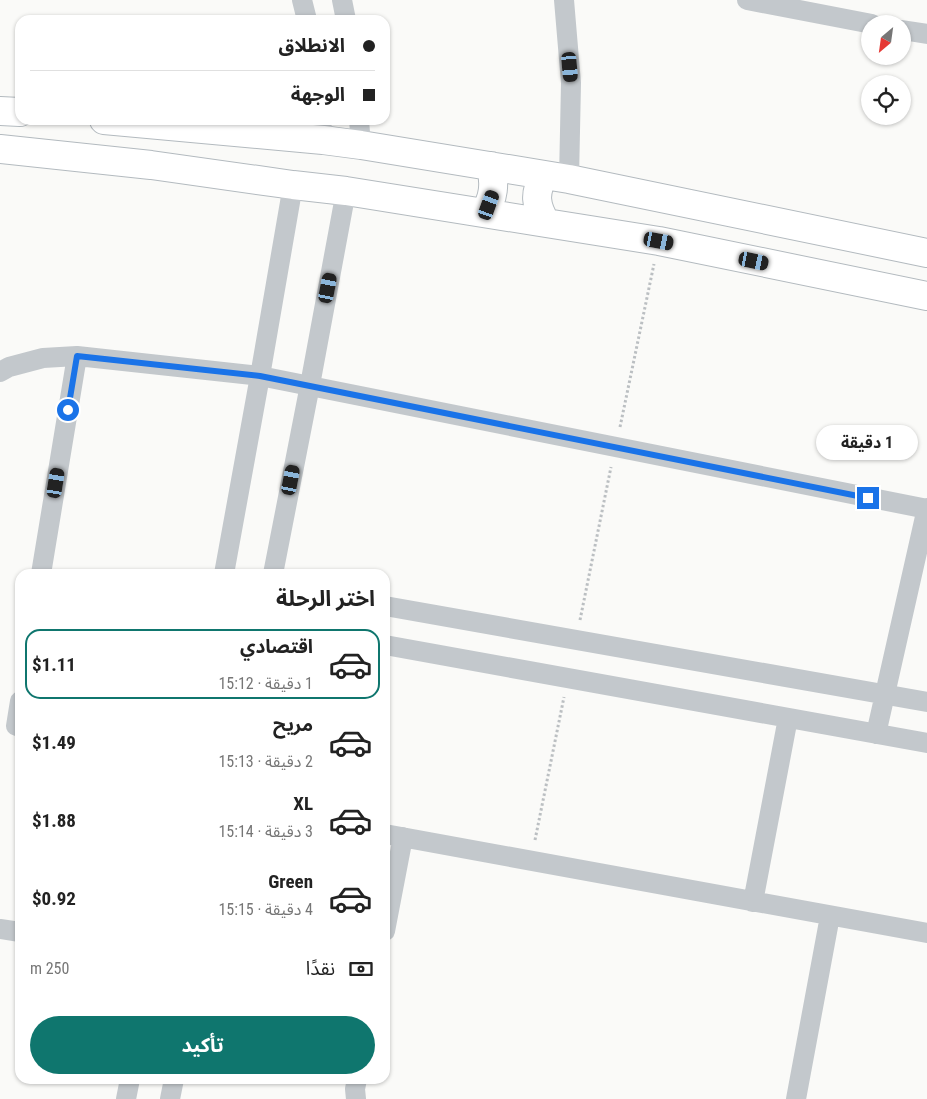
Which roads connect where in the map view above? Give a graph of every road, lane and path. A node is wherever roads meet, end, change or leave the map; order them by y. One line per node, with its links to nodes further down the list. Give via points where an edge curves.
1 (302, 0): 5 (street)
2 (342, 0): 6 (street)
3 (564, 0): 17 (street, via 571,83)
4 (747, 0): 7 (street)
5 (306, 15)
6 (345, 15)
7 (861, 22)
8 (911, 31): 9 (street)
9 (927, 34)
10 (0, 110): 11 (street)
11 (15, 112)
12 (213, 125): 13 (street)
13 (322, 130): 14 (street)
14 (360, 132): 16 (street)
15 (0, 149): 18 (street, via 151,165)
16 (491, 166): 17 (street); 20 (street, via 494,186)
17 (557, 177): 21 (street, via 540,184 537,194); 23 (street)
18 (293, 185): 19 (street); 27 (street)
19 (346, 191): 20 (street); 28 (street)
20 (484, 214): 21 (street)
21 (546, 223): 22 (street)
22 (659, 241): 24 (street); 29 (path)
23 (927, 253)
24 (927, 296)
25 (77, 356): 26 (street, via 43,358); 27 (street); 31 (street)
26 (0, 372)
27 (260, 376): 28 (street); 32 (street)
28 (310, 386): 29 (street); 33 (street)
29 (616, 447): 30 (street); 35 (path)
30 (927, 508): 38 (street)
31 (42, 569)
32 (225, 569)
33 (274, 569)
34 (390, 607): 35 (street)
35 (576, 639): 38 (street)
36 (390, 646): 37 (street)
37 (568, 678): 40 (street); 44 (path)
38 (886, 694): 39 (street); 41 (street)
39 (927, 702)
40 (788, 718): 41 (street); 46 (street)
41 (876, 734): 42 (street)
42 (927, 743)
43 (394, 836): 44 (street); 45 (street)
44 (530, 861): 46 (street)
45 (390, 878)
46 (753, 902): 47 (street)
47 (830, 916): 50 (street); 57 (street)
48 (0, 930): 49 (street)
49 (15, 932)
50 (927, 934)
51 (129, 1084): 54 (street)
52 (173, 1084): 55 (street)
53 (356, 1084): 56 (street)
54 (126, 1099)
55 (170, 1099)
56 (356, 1099)
57 (796, 1099)

